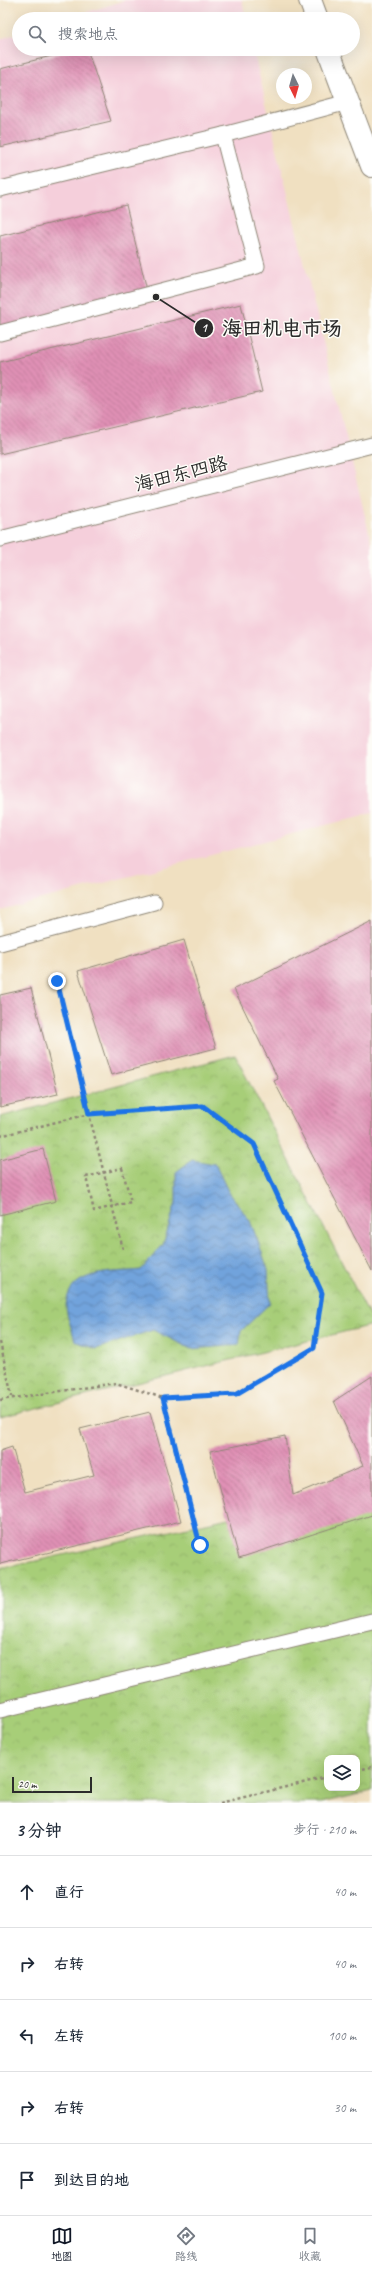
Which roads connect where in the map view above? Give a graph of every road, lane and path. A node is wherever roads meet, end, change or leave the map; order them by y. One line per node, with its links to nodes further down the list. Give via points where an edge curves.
1 (310, 0): 2 (main road)
2 (314, 12)
3 (331, 56): 4 (main road)
4 (348, 102): 5 (lane); 6 (main road)
5 (223, 135): 7 (lane); 8 (lane, via 256,266)
6 (372, 166)
7 (0, 189)
8 (0, 333)
9 (372, 445): 10 (lane, 海田东四路)
10 (0, 539)
11 (154, 902): 12 (lane)
12 (0, 942)
13 (57, 981): 14 (path)
14 (89, 1114): 15 (path); 16 (path); 21 (path, via 203,1106 254,1144 322,1293 314,1348 236,1394)
15 (0, 1136)
16 (104, 1173): 17 (path); 17 (path, via 86,1177 94,1211); 17 (path, via 122,1168 131,1202)
17 (112, 1207): 18 (path)
18 (123, 1249)
19 (0, 1342): 20 (path)
20 (12, 1398): 21 (path, via 116,1383); 22 (path)
21 (163, 1398): 23 (path)
22 (0, 1400)
23 (200, 1545)
24 (372, 1621): 25 (lane)
25 (0, 1710)
26 (372, 1766): 27 (path)
27 (360, 1769)
28 (324, 1778): 29 (path)
29 (220, 1803)

